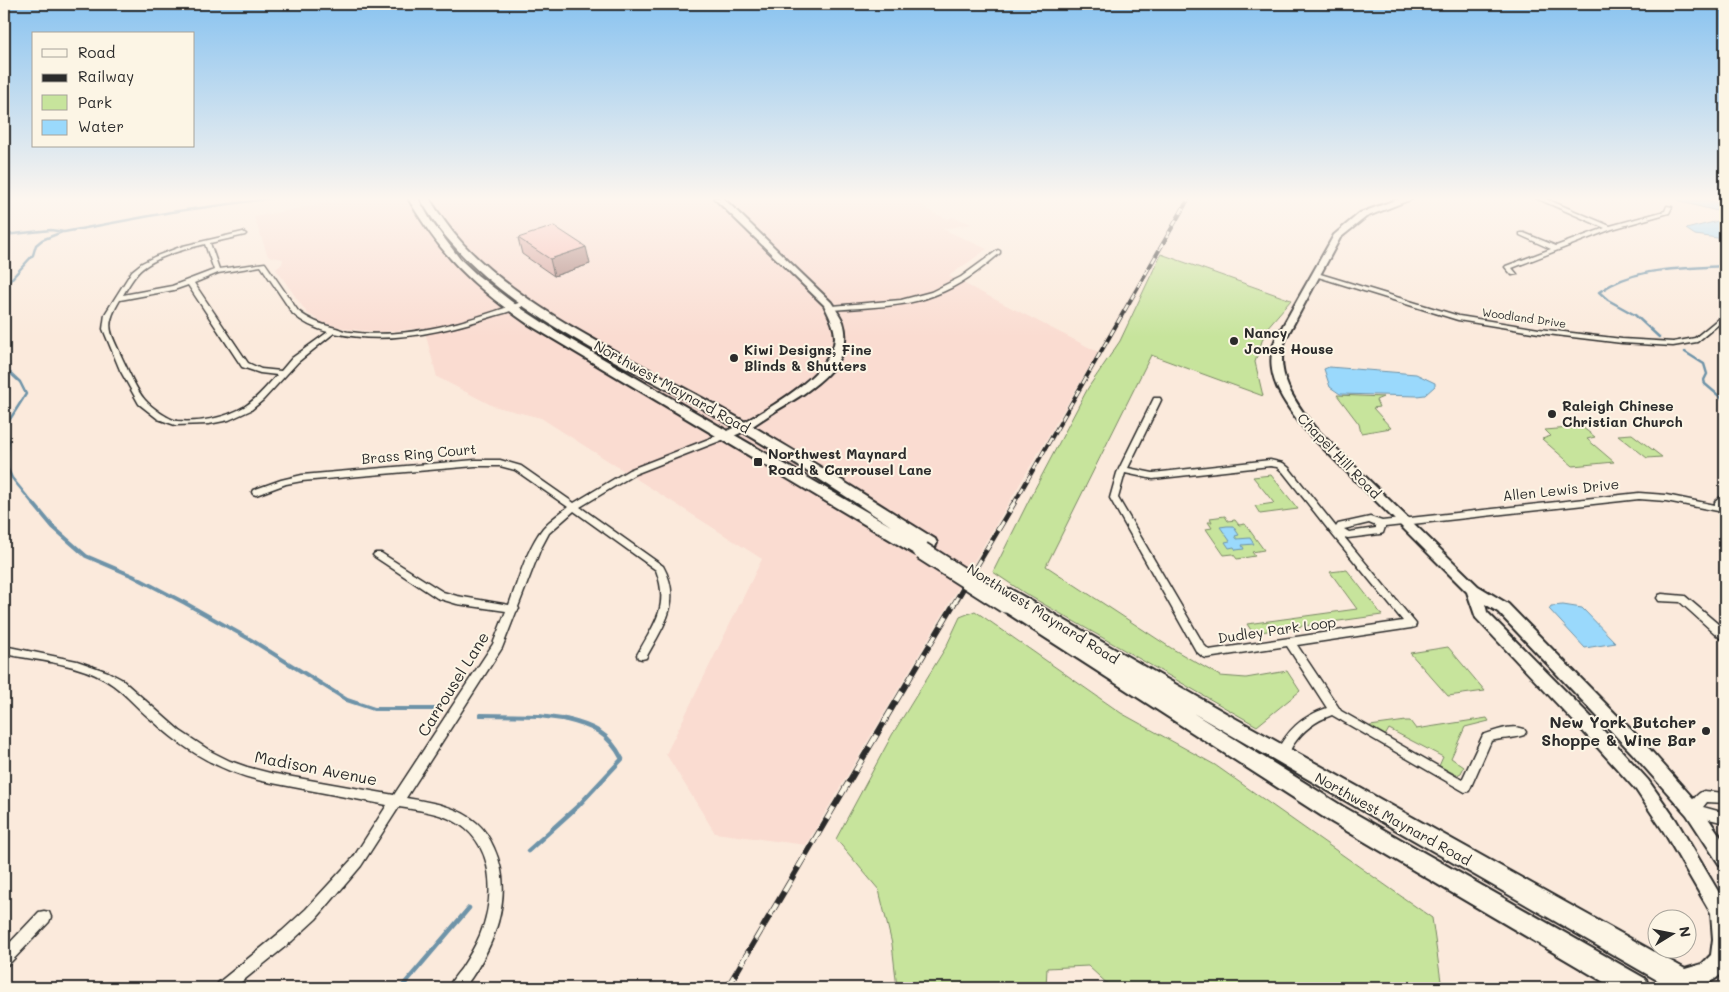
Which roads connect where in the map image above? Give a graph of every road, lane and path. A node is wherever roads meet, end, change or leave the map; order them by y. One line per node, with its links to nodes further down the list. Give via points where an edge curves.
1 (200, 244): 15 (street, via 139,267)
2 (208, 244): 11 (street)
3 (442, 244): 17 (main road, Northwest Maynard Road, via 478,282)
4 (458, 244): 16 (main road, Northwest Maynard Road, via 494,278)
5 (766, 244): 18 (main road)
6 (1333, 244): 13 (main road, Chapel Hill Road)
7 (1548, 244): 9 (street)
8 (1567, 244): 9 (street)
9 (1557, 248): 12 (street, via 1508,267)
10 (998, 252): 18 (street, via 949,287 925,297 888,304)
11 (217, 271): 14 (street); 20 (street, via 263,264 299,315)
12 (1514, 274)
13 (1318, 275): 19 (street, Woodland Drive, via 1458,318 1622,341 1673,344 1697,340); 30 (main road, Chapel Hill Road, via 1276,351 1276,367 1282,386 1292,407 1311,430)
14 (190, 282): 15 (street, via 161,292); 21 (street, via 246,365 260,371)
15 (118, 298): 21 (street, via 108,314 106,329 142,402 168,421 202,423 238,413 260,398)
16 (526, 302): 17 (street); 23 (main road, Northwest Maynard Road)
17 (511, 308): 20 (street, via 464,324 413,333 376,335); 24 (main road, Northwest Maynard Road)
18 (832, 308): 23 (main road, via 840,325 840,341 828,367 795,396)
19 (1725, 316)
20 (334, 330): 21 (street)
21 (282, 373)
22 (1157, 400): 25 (street, Dudley Park Loop)
23 (744, 426): 24 (main road); 32 (main road, Northwest Maynard Road)
24 (727, 435): 28 (street, Carrousel Lane, via 632,472); 32 (main road, Northwest Maynard Road)
25 (1123, 470): 31 (street, Dudley Park Loop, via 1153,476 1270,463 1280,465); 39 (street, Dudley Park Loop, via 1114,498 1200,648 1207,654)
26 (256, 492): 28 (street, Brass Ring Court, via 302,478 491,462 518,468)
27 (1725, 498): 29 (street, Allen Lewis Drive, via 1720,502)
28 (575, 506): 37 (street, Carrousel Lane, via 546,532 535,550); 41 (street, Brass Ring Court, via 648,558 660,568 666,580 669,592 667,607)
29 (1723, 511): 30 (street, Allen Lewis Drive, via 1666,498 1639,496)
30 (1404, 521): 31 (street, Allen Lewis Drive, via 1381,524 1380,531 1376,532 1348,535); 34 (main road, Chapel Hill Road)
31 (1336, 530): 39 (street, Dudley Park Loop, via 1411,624)
32 (926, 547): 36 (main road, Northwest Maynard Road, bridge)
33 (378, 555): 37 (street, via 440,595)
34 (1473, 590): 47 (main road, Chapel Hill Road, via 1503,608); 50 (main road, Chapel Hill Road, via 1481,614 1642,785)
35 (1662, 598): 38 (street, via 1682,600)
36 (1007, 599): 44 (main road, Northwest Maynard Road); 56 (main road, Northwest Maynard Road, via 1335,814)
37 (514, 609): 46 (street, Carrousel Lane, via 498,646)
38 (1725, 636)
39 (1290, 642): 42 (street)
40 (4, 650): 46 (street, Madison Avenue, via 67,663 107,676 181,740 228,765 277,779)
41 (642, 655)
42 (1334, 710): 43 (street, via 1465,787 1487,738); 44 (street, via 1313,717 1300,726)
43 (1520, 732)
44 (1281, 755): 53 (main road, Northwest Maynard Road)
45 (1725, 798): 47 (street, via 1704,796)
46 (397, 801): 54 (street, Carrousel Lane, via 357,862 328,895 287,936); 55 (street, Madison Avenue, via 449,813 472,826 490,849 496,892 491,921 474,962)
47 (1693, 810): 48 (street); 49 (main road, Chapel Hill Road)
48 (1725, 818)
49 (1725, 858)
50 (1722, 915): 53 (main road, via 1720,965 1712,973)
51 (44, 917): 52 (street)
52 (4, 959)
53 (1687, 984)
54 (223, 988)
55 (455, 988)
56 (1637, 988)

